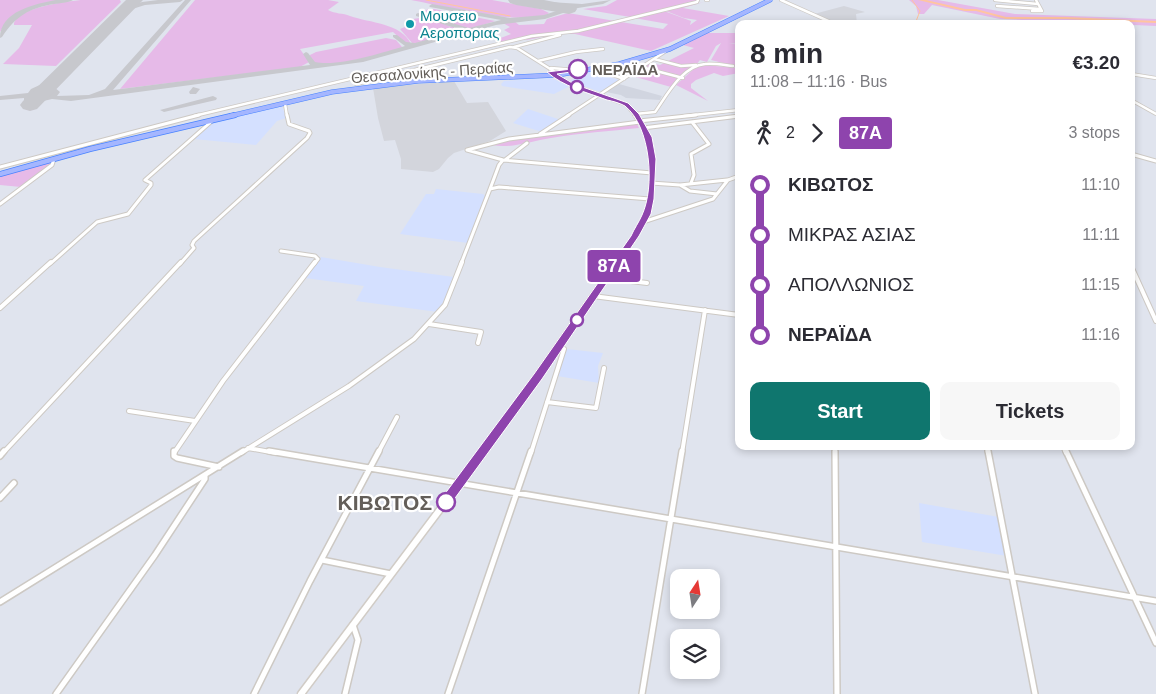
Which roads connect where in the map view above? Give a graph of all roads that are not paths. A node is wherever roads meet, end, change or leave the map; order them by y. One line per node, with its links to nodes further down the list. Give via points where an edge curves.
1 (698, 0): 12 (street, via 578,31 540,34)
2 (765, 0): 25 (main road, Θεσσαλονίκης - Περαίας, via 659,50)
3 (771, 0): 16 (main road, Θεσσαλονίκης - Περαίας)
4 (781, 0): 10 (street)
5 (995, 0): 7 (street); 8 (street, via 997,7)
6 (1036, 0): 7 (street)
7 (1038, 4): 8 (street)
8 (1040, 9): 9 (street, via 1041,12)
9 (1032, 11)
10 (826, 20)
11 (562, 34): 13 (street)
12 (500, 44): 14 (street); 23 (street)
13 (514, 47): 14 (street); 18 (street)
14 (508, 48): 27 (street)
15 (603, 49): 18 (street)
16 (670, 49): 17 (street); 20 (main road, Θεσσαλονίκης - Περαίας)
17 (654, 59): 19 (street, via 686,67); 22 (street)
18 (538, 61): 26 (street)
19 (698, 65): 21 (street); 31 (street)
20 (610, 66): 24 (main road, Θεσσαλονίκης - Περαίας); 28 (street)
21 (734, 66)
22 (641, 67): 28 (street); 31 (street)
23 (396, 68): 27 (street); 53 (street, via 123,133)
24 (597, 69): 26 (main road, Θεσσαλονίκης - Περαίας); 34 (street)
25 (576, 70): 26 (main road, Θεσσαλονίκης - Περαίας); 26 (street)
26 (553, 72): 30 (main road, Θεσσαλονίκης - Περαίας); 33 (main road); 36 (main road); 53 (main road, Θεσσαλονίκης - Περαίας, via 416,79 329,90)
27 (401, 73): 35 (street)
28 (633, 73): 34 (street)
29 (1135, 75): 32 (street)
30 (540, 76): 33 (main road); 44 (main road, Θεσσαλονίκης - Περαίας, via 431,80 366,87)
31 (683, 78): 41 (street, via 654,112)
32 (1156, 78)
33 (560, 79): 36 (main road)
34 (624, 79): 37 (street)
35 (356, 84)
36 (573, 85): 37 (main road)
37 (601, 94): 41 (main road, via 625,104); 47 (street)
38 (1135, 102): 42 (street)
39 (285, 104): 87 (street, via 290,124 309,131 307,138 194,241 192,252)
40 (735, 111): 46 (street)
41 (635, 113): 46 (main road)
42 (1156, 114)
43 (735, 117): 45 (street)
44 (214, 120): 50 (main road, Θεσσαλονίκης - Περαίας); 71 (street, via 145,180 152,185 128,214 97,222)
45 (692, 122): 46 (street); 59 (street, via 709,144 691,154 694,175)
46 (641, 124): 47 (street); 54 (main road, via 651,145)
47 (539, 135): 51 (street, via 493,142 467,150)
48 (526, 143): 51 (street)
49 (1135, 155): 52 (street)
50 (54, 159): 55 (main road, Θεσσαλονίκης - Περαίας); 64 (street, via 52,165)
51 (504, 160): 54 (street); 61 (street, via 499,165)
52 (1156, 161)
53 (0, 168)
54 (652, 172): 58 (main road)
55 (0, 174)
56 (735, 177): 57 (street)
57 (731, 178): 59 (street, via 720,182); 62 (street)
58 (651, 183): 60 (street); 63 (main road)
59 (691, 183): 60 (street)
60 (680, 185): 62 (street, via 690,191)
61 (492, 188): 63 (street); 75 (street, via 450,294)
62 (717, 194): 65 (street, via 709,200)
63 (650, 199): 65 (main road)
64 (0, 204)
65 (643, 222): 68 (main road)
66 (281, 251): 82 (street, via 318,258)
67 (1135, 275): 74 (street)
68 (606, 278): 69 (street); 70 (main road)
69 (647, 283)
70 (593, 296): 72 (street); 77 (main road)
71 (0, 308)
72 (705, 310): 73 (street); 95 (street)
73 (735, 314)
74 (1156, 322)
75 (430, 324): 76 (street, via 481,332); 83 (street, via 382,364)
76 (478, 342)
77 (559, 346): 79 (street, via 564,350); 92 (main road)
78 (604, 368): 79 (street, via 596,408)
79 (547, 402): 93 (street)
80 (129, 411): 82 (street)
81 (397, 417): 89 (street)
82 (195, 421): 88 (street, via 176,447 174,456)
83 (248, 448): 88 (street); 89 (street)
84 (835, 450): 96 (street)
85 (988, 450): 99 (street)
86 (1065, 450): 100 (street)
87 (0, 456)
88 (219, 467): 90 (street)
89 (371, 469): 92 (street); 97 (street)
90 (204, 475): 102 (street); 105 (street, via 205,480 155,555)
91 (14, 483): 94 (street)
92 (459, 484): 93 (street); 98 (main road)
93 (518, 494): 95 (street); 109 (street)
94 (0, 498)
95 (670, 519): 96 (street); 110 (street)
96 (835, 547): 99 (street); 111 (street)
97 (322, 560): 98 (street); 106 (street)
98 (392, 574): 103 (main road)
99 (1012, 576): 100 (street); 112 (street)
100 (1135, 597): 101 (street); 104 (street)
101 (1156, 601)
102 (0, 602)
103 (353, 626): 107 (main road); 108 (street, via 358,640)
104 (1156, 643)
105 (56, 694)
106 (254, 694)
107 (301, 694)
108 (345, 694)
109 (448, 694)
110 (642, 694)
111 (837, 694)
112 (1035, 694)

